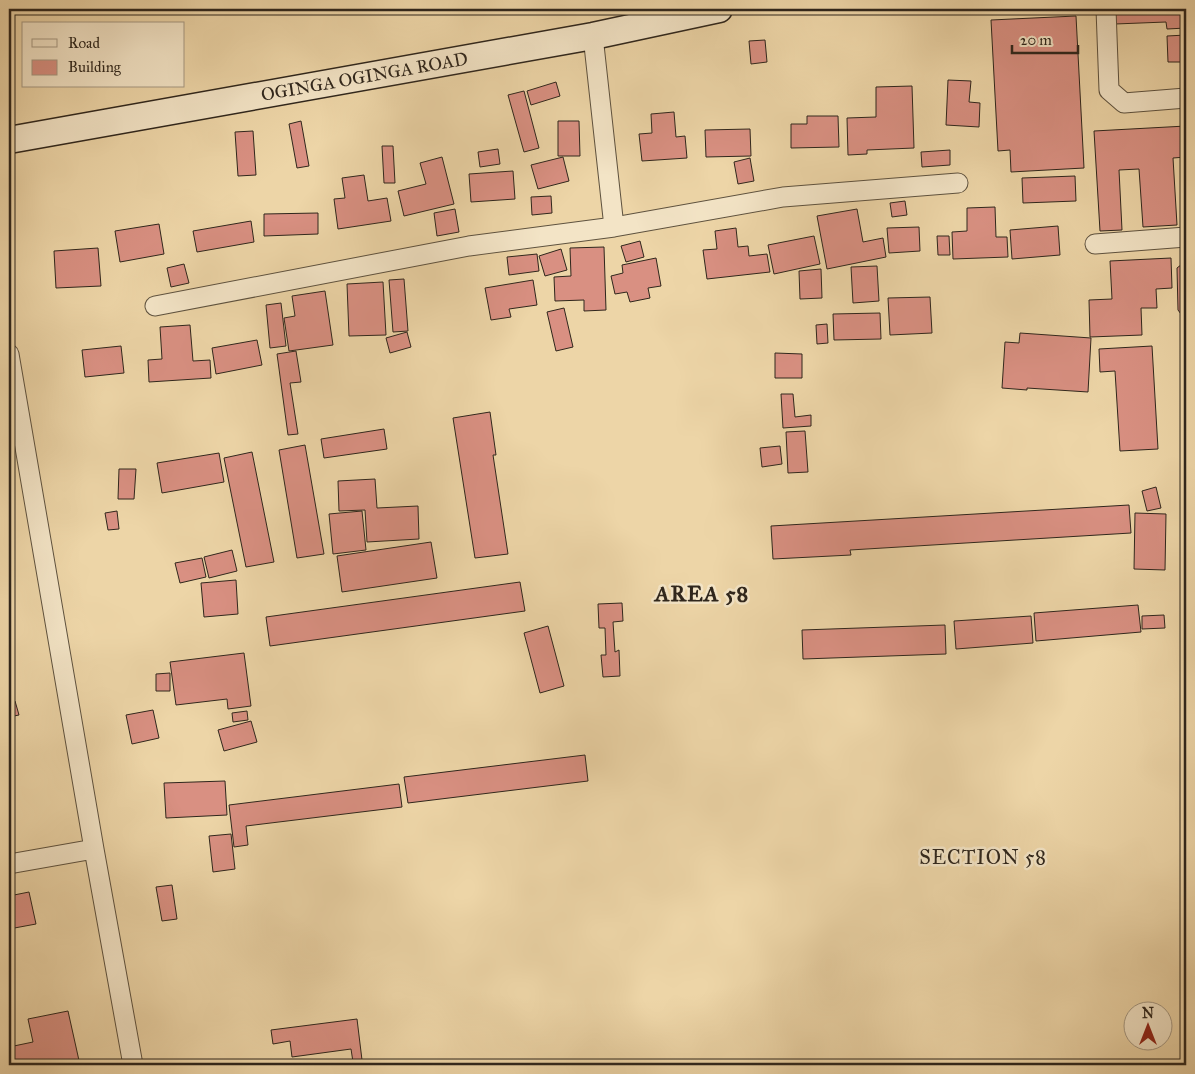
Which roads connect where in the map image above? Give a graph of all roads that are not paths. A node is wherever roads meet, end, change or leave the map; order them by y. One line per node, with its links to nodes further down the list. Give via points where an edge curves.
1 (719, 9): 3 (street, OGINGA OGINGA ROAD)
2 (1106, 9): 4 (street, via 1109,90 1124,103)
3 (593, 36): 5 (street, OGINGA OGINGA ROAD); 7 (street)
4 (1186, 98)
5 (9, 140)
6 (958, 183): 7 (street, via 783,197)
7 (614, 227): 10 (street, via 469,246)
8 (1186, 237): 9 (street)
9 (1096, 244)
10 (155, 306)
11 (9, 354): 12 (street)
12 (94, 849): 13 (street); 14 (street)
13 (9, 864)
14 (134, 1065)

